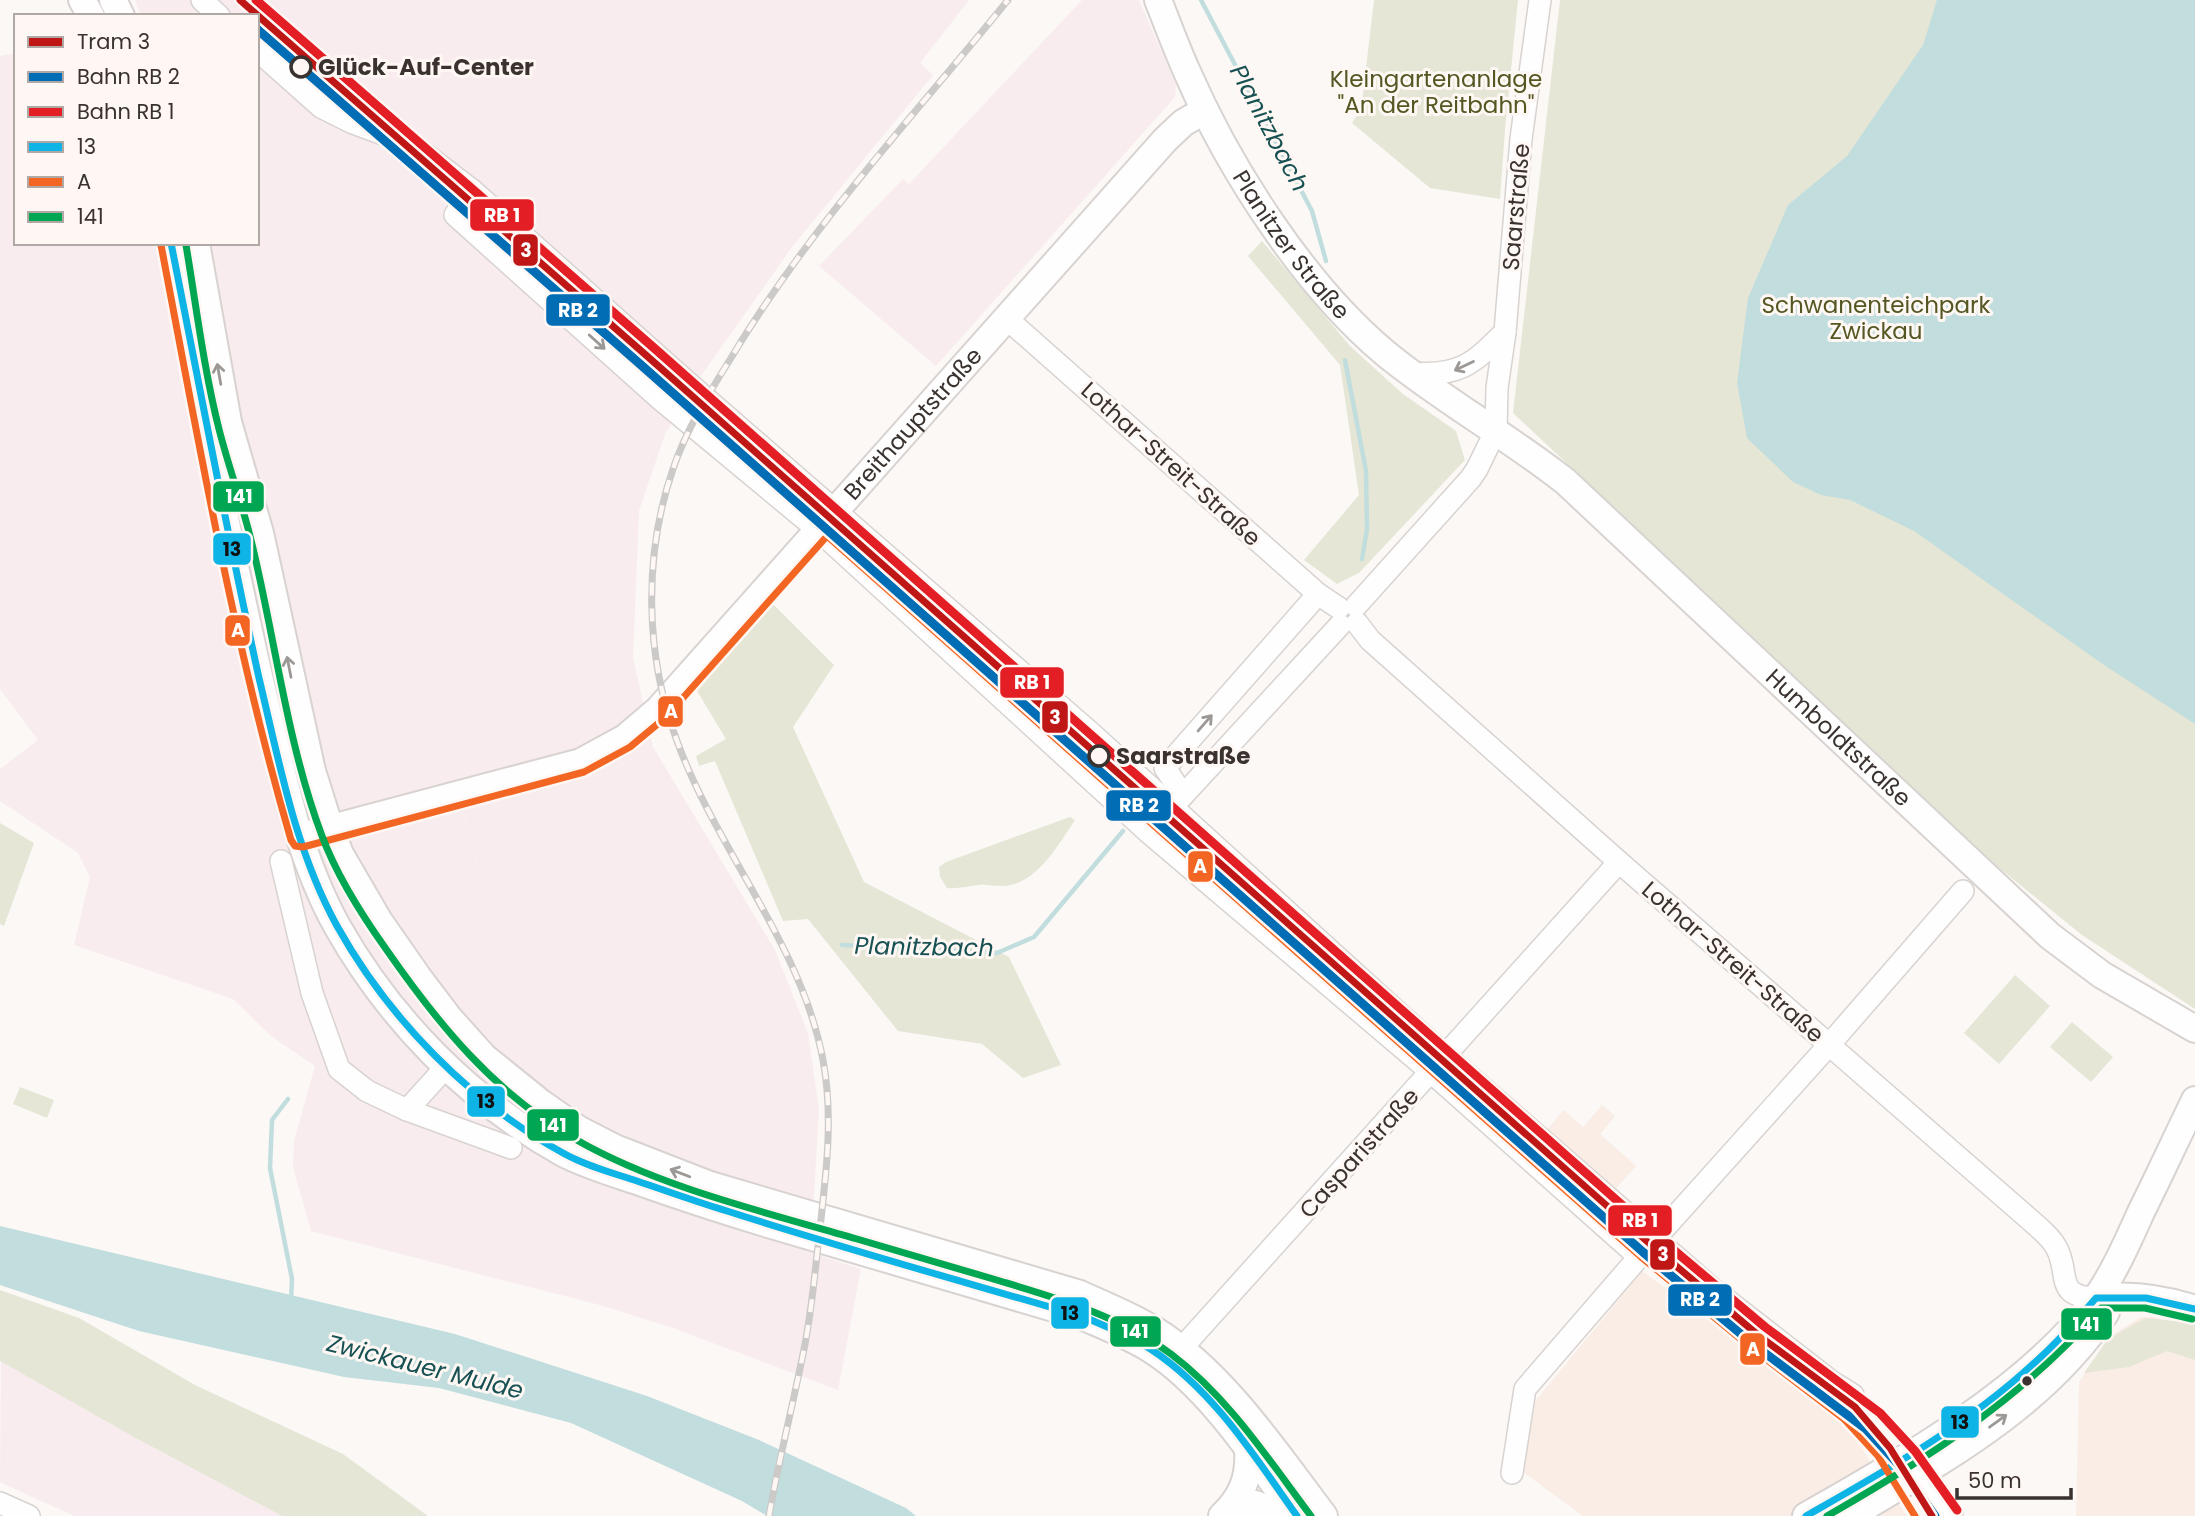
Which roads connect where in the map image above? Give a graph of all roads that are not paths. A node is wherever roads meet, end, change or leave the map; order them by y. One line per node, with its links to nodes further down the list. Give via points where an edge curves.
1 (202, 0): 4 (street)
2 (1158, 0): 6 (main road, Planitzer Straße)
3 (1540, 0): 11 (street, Saarstraße, via 1521,139)
4 (217, 14)
5 (259, 52): 7 (street, via 321,107 421,151)
6 (1205, 110): 10 (main road, Breithauptstraße, via 1165,140); 12 (main road, Planitzer Straße, via 1254,196 1318,286 1355,326)
7 (472, 190): 14 (street); 14 (street, one-way to 14, via 455,215 660,399)
8 (171, 245): 19 (main road, via 235,576)
9 (197, 245): 18 (main road, one-way to 9, via 303,734 260,533 228,422)
10 (1006, 318): 14 (main road, Breithauptstraße); 15 (street, Lothar-Streit-Straße)
11 (1505, 332): 12 (street, one-way to 12, via 1477,359 1456,370); 13 (street, Saarstraße)
12 (1411, 373): 13 (main road, Planitzer Straße)
13 (1496, 430): 16 (street, Saarstraße, via 1471,478); 23 (main road, Humboldtstraße, via 1566,482 2050,936 2102,975)
14 (826, 521): 17 (street); 18 (main road, Breithauptstraße, via 657,710 625,738 581,762); 27 (street, via 1148,832)
15 (1318, 594): 16 (street, Lothar-Streit-Straße); 17 (street, one-way to 15, via 1165,768)
16 (1348, 616): 17 (street, Saarstraße); 21 (street, Lothar-Streit-Straße)
17 (1178, 801): 25 (street)
18 (330, 828): 19 (main road, Breithauptstraße); 36 (main road, one-way to 18, via 1134,1318 1080,1294 710,1185 578,1129 484,1057 449,1018 379,921)
19 (301, 837): 26 (main road, via 336,924 388,1000)
20 (281, 861): 29 (street, via 312,993 339,1069 367,1091)
21 (1619, 862): 24 (street, Lothar-Streit-Straße); 25 (street, Casparistraße)
22 (1963, 891): 24 (street)
23 (2191, 1027)
24 (1829, 1045): 32 (street); 34 (street, Lothar-Streit-Straße, via 2052,1241 2071,1294)
25 (1446, 1055): 27 (street, Casparistraße); 32 (street)
26 (446, 1068): 29 (street); 38 (main road, via 517,1124 577,1159 705,1205 1084,1317 1128,1337 1191,1383)
27 (1431, 1072): 33 (street); 36 (street, Casparistraße)
28 (2195, 1100): 34 (main road)
29 (407, 1110): 31 (street)
30 (2195, 1143): 34 (main road)
31 (511, 1149)
32 (1656, 1237): 33 (street); 37 (street, via 1714,1290)
33 (1639, 1257): 39 (street, via 1525,1389)
34 (2106, 1297): 35 (main road, via 2155,1298); 40 (main road, one-way to 34, via 2036,1392 2082,1343); 47 (main road, via 1995,1396 1895,1464)
35 (2195, 1309)
36 (1181, 1349): 46 (main road, via 1228,1395)
37 (1853, 1395)
38 (1248, 1449): 42 (main road, via 1250,1466 1244,1488); 45 (main road)
39 (1512, 1472)
40 (1921, 1473): 48 (main road); 49 (street)
41 (0, 1503): 43 (street)
42 (1228, 1510): 44 (main road, via 1255,1504)
43 (29, 1516)
44 (1287, 1516)
45 (1297, 1516)
46 (1324, 1516)
47 (1806, 1516)
48 (1850, 1516)
49 (1952, 1516)

